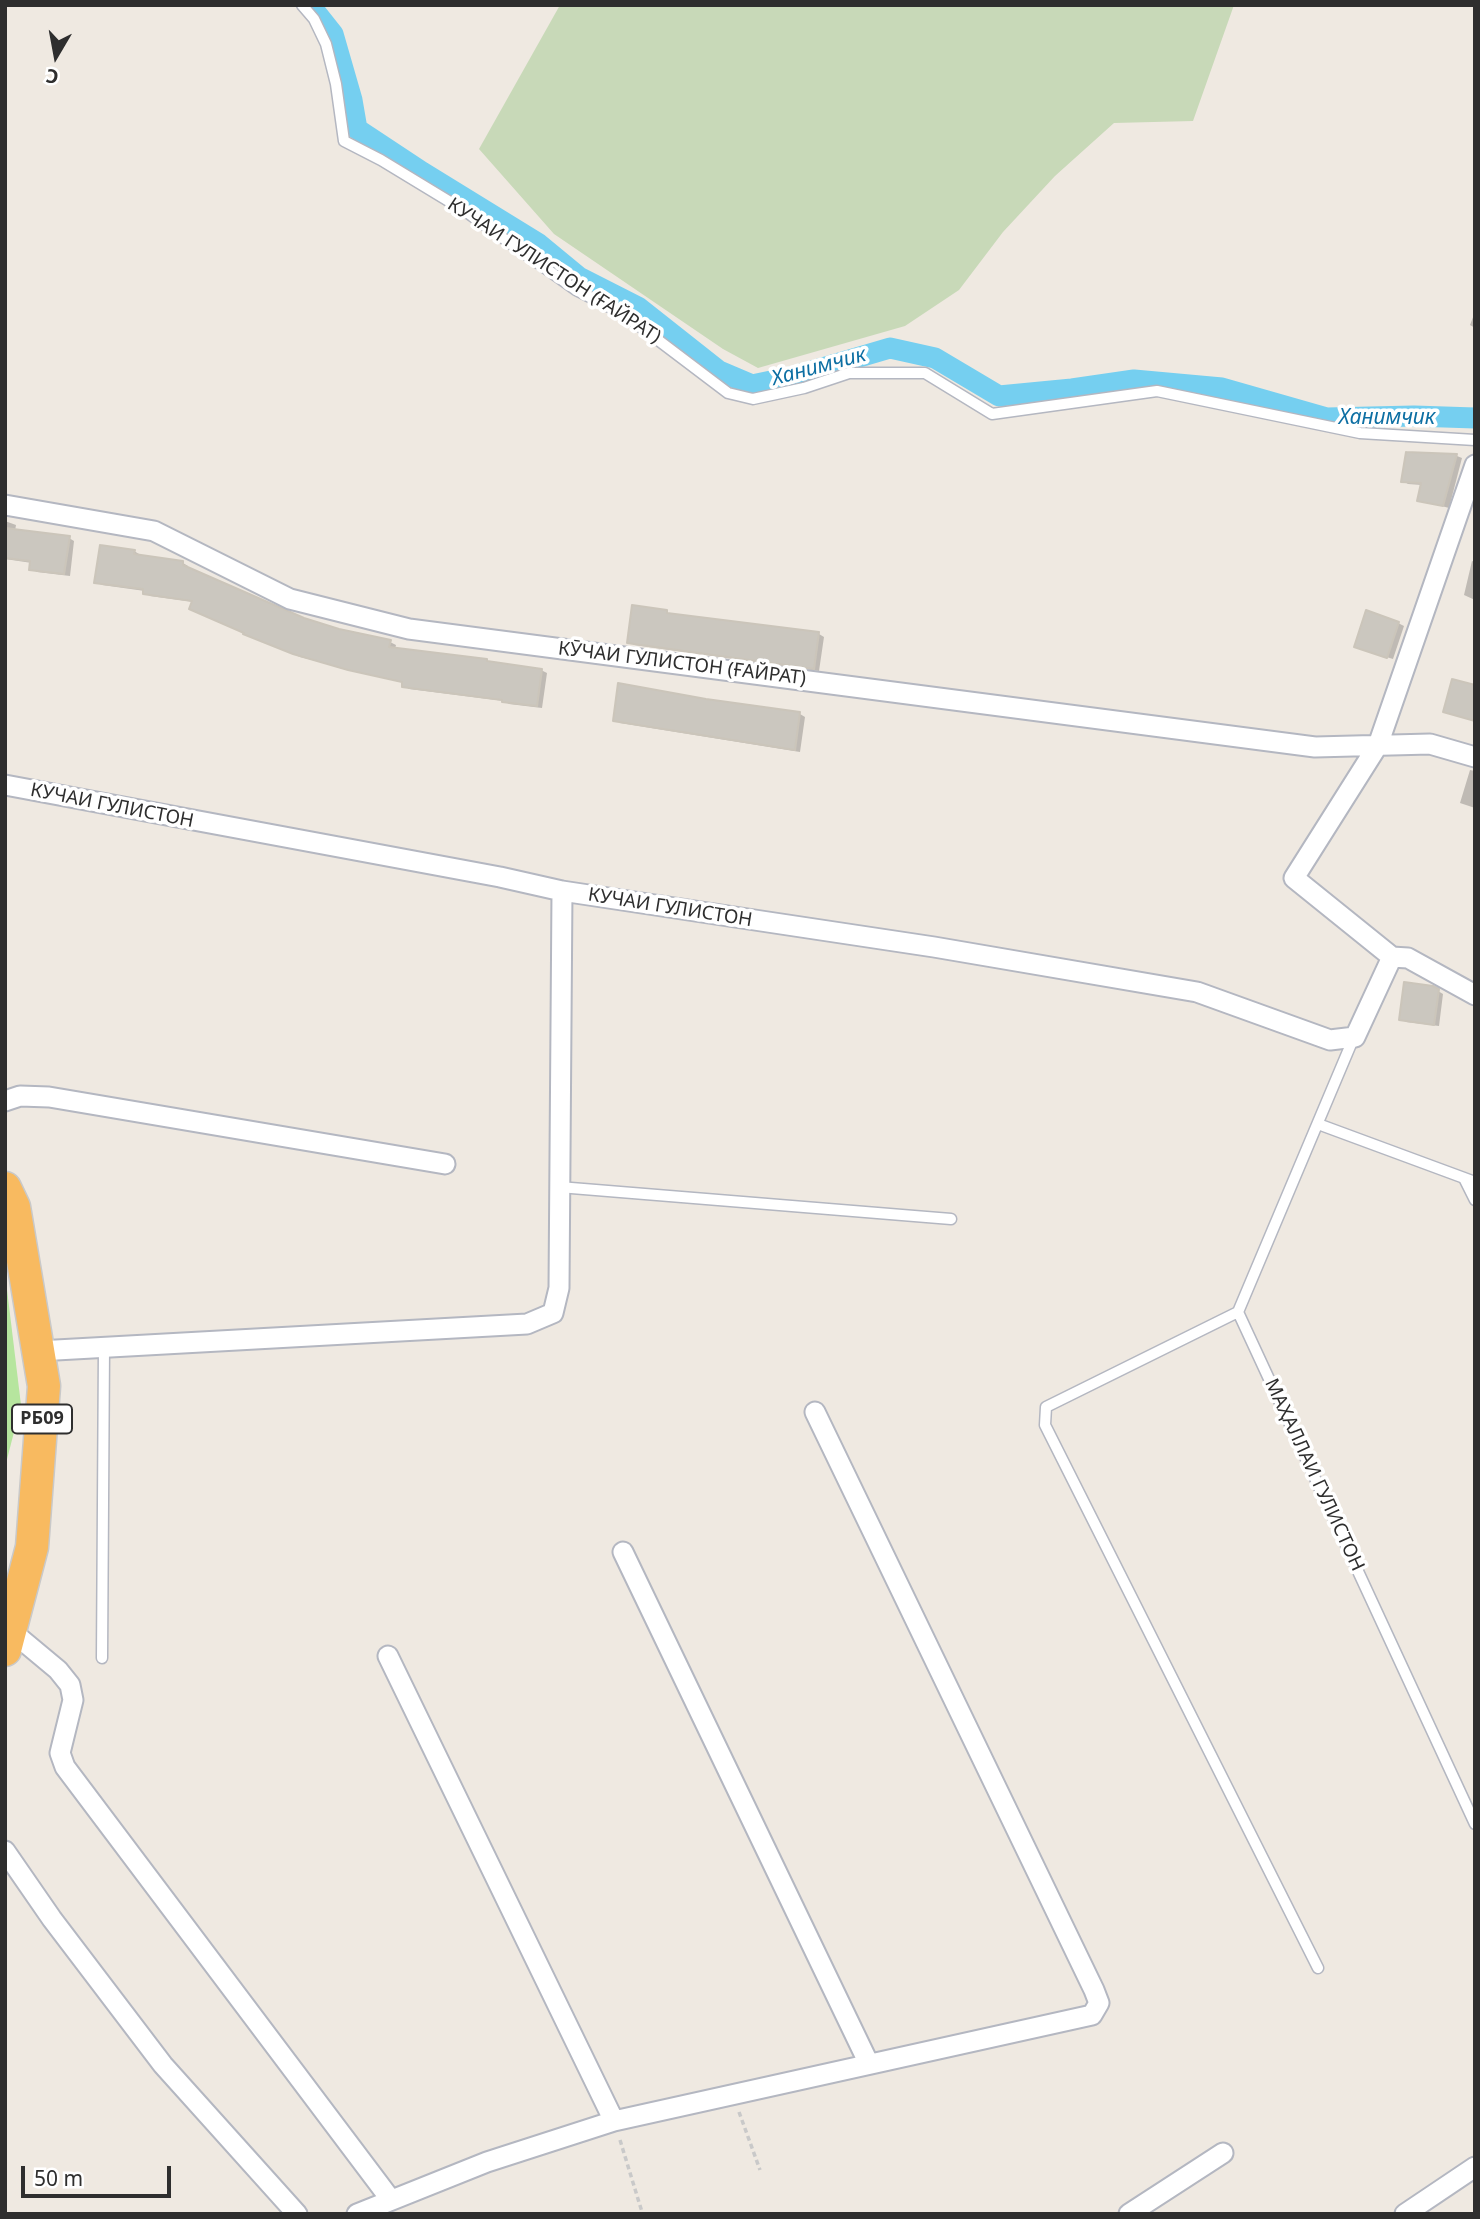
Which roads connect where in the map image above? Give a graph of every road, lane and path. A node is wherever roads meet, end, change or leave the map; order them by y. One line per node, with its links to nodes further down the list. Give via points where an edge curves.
1 (302, 5): 2 (lane, КУЧАИ ГУЛИСТОН (ҒАЙРАТ), via 326,44 344,141 465,211 576,290 625,315 728,393 753,399 849,373 925,373 992,414 1157,391 1360,433)
2 (1475, 440)
3 (1475, 465): 5 (street)
4 (5, 505): 5 (street, КӮЧАИ ГУЛИСТОН (ҒАЙРАТ), via 154,531 289,599 409,629 1315,747)
5 (1378, 745): 6 (street, via 1430,744); 9 (street, via 1294,878)
6 (1475, 757)
7 (5, 785): 8 (street, КУЧАИ ГУЛИСТОН)
8 (562, 891): 11 (street, КУЧАИ ГУЛИСТОН, via 1197,992 1330,1040); 18 (street)
9 (1392, 957): 10 (street, via 1408,958); 11 (street)
10 (1475, 995)
11 (1355, 1037): 13 (lane)
12 (5, 1101): 14 (street, via 20,1096 49,1097)
13 (1318, 1124): 15 (lane); 21 (lane)
14 (445, 1164)
15 (1464, 1178): 16 (lane); 19 (lane)
16 (1475, 1182)
17 (5, 1188): 23 (highway, РБ09, via 14,1208)
18 (559, 1188): 20 (lane); 22 (street, via 559,1288 553,1312 527,1324)
19 (1475, 1200)
20 (951, 1219)
21 (1238, 1312): 29 (lane, МАҲАЛЛАИ ГУЛИСТОН); 31 (lane, via 1046,1407 1045,1425)
22 (104, 1347): 23 (street); 28 (lane)
23 (38, 1351): 26 (highway, РБ09, via 44,1387 32,1547)
24 (815, 1412): 32 (street, via 1098,2003 1092,2015)
25 (623, 1552): 32 (street)
26 (8, 1640): 38 (street, via 58,1670 70,1685 73,1700 60,1753 65,1767)
27 (388, 1656): 34 (street)
28 (102, 1658)
29 (1475, 1824)
30 (5, 1852): 40 (street, via 163,2065)
31 (1318, 1968)
32 (869, 2064): 33 (street)
33 (733, 2094): 34 (street); 37 (path)
34 (614, 2121): 38 (street, via 487,2162); 39 (path)
35 (1223, 2153): 42 (street)
36 (1475, 2167): 43 (street)
37 (760, 2170)
38 (391, 2200): 41 (street)
39 (642, 2213)
40 (297, 2214)
41 (357, 2214)
42 (1129, 2214)
43 (1405, 2214)

